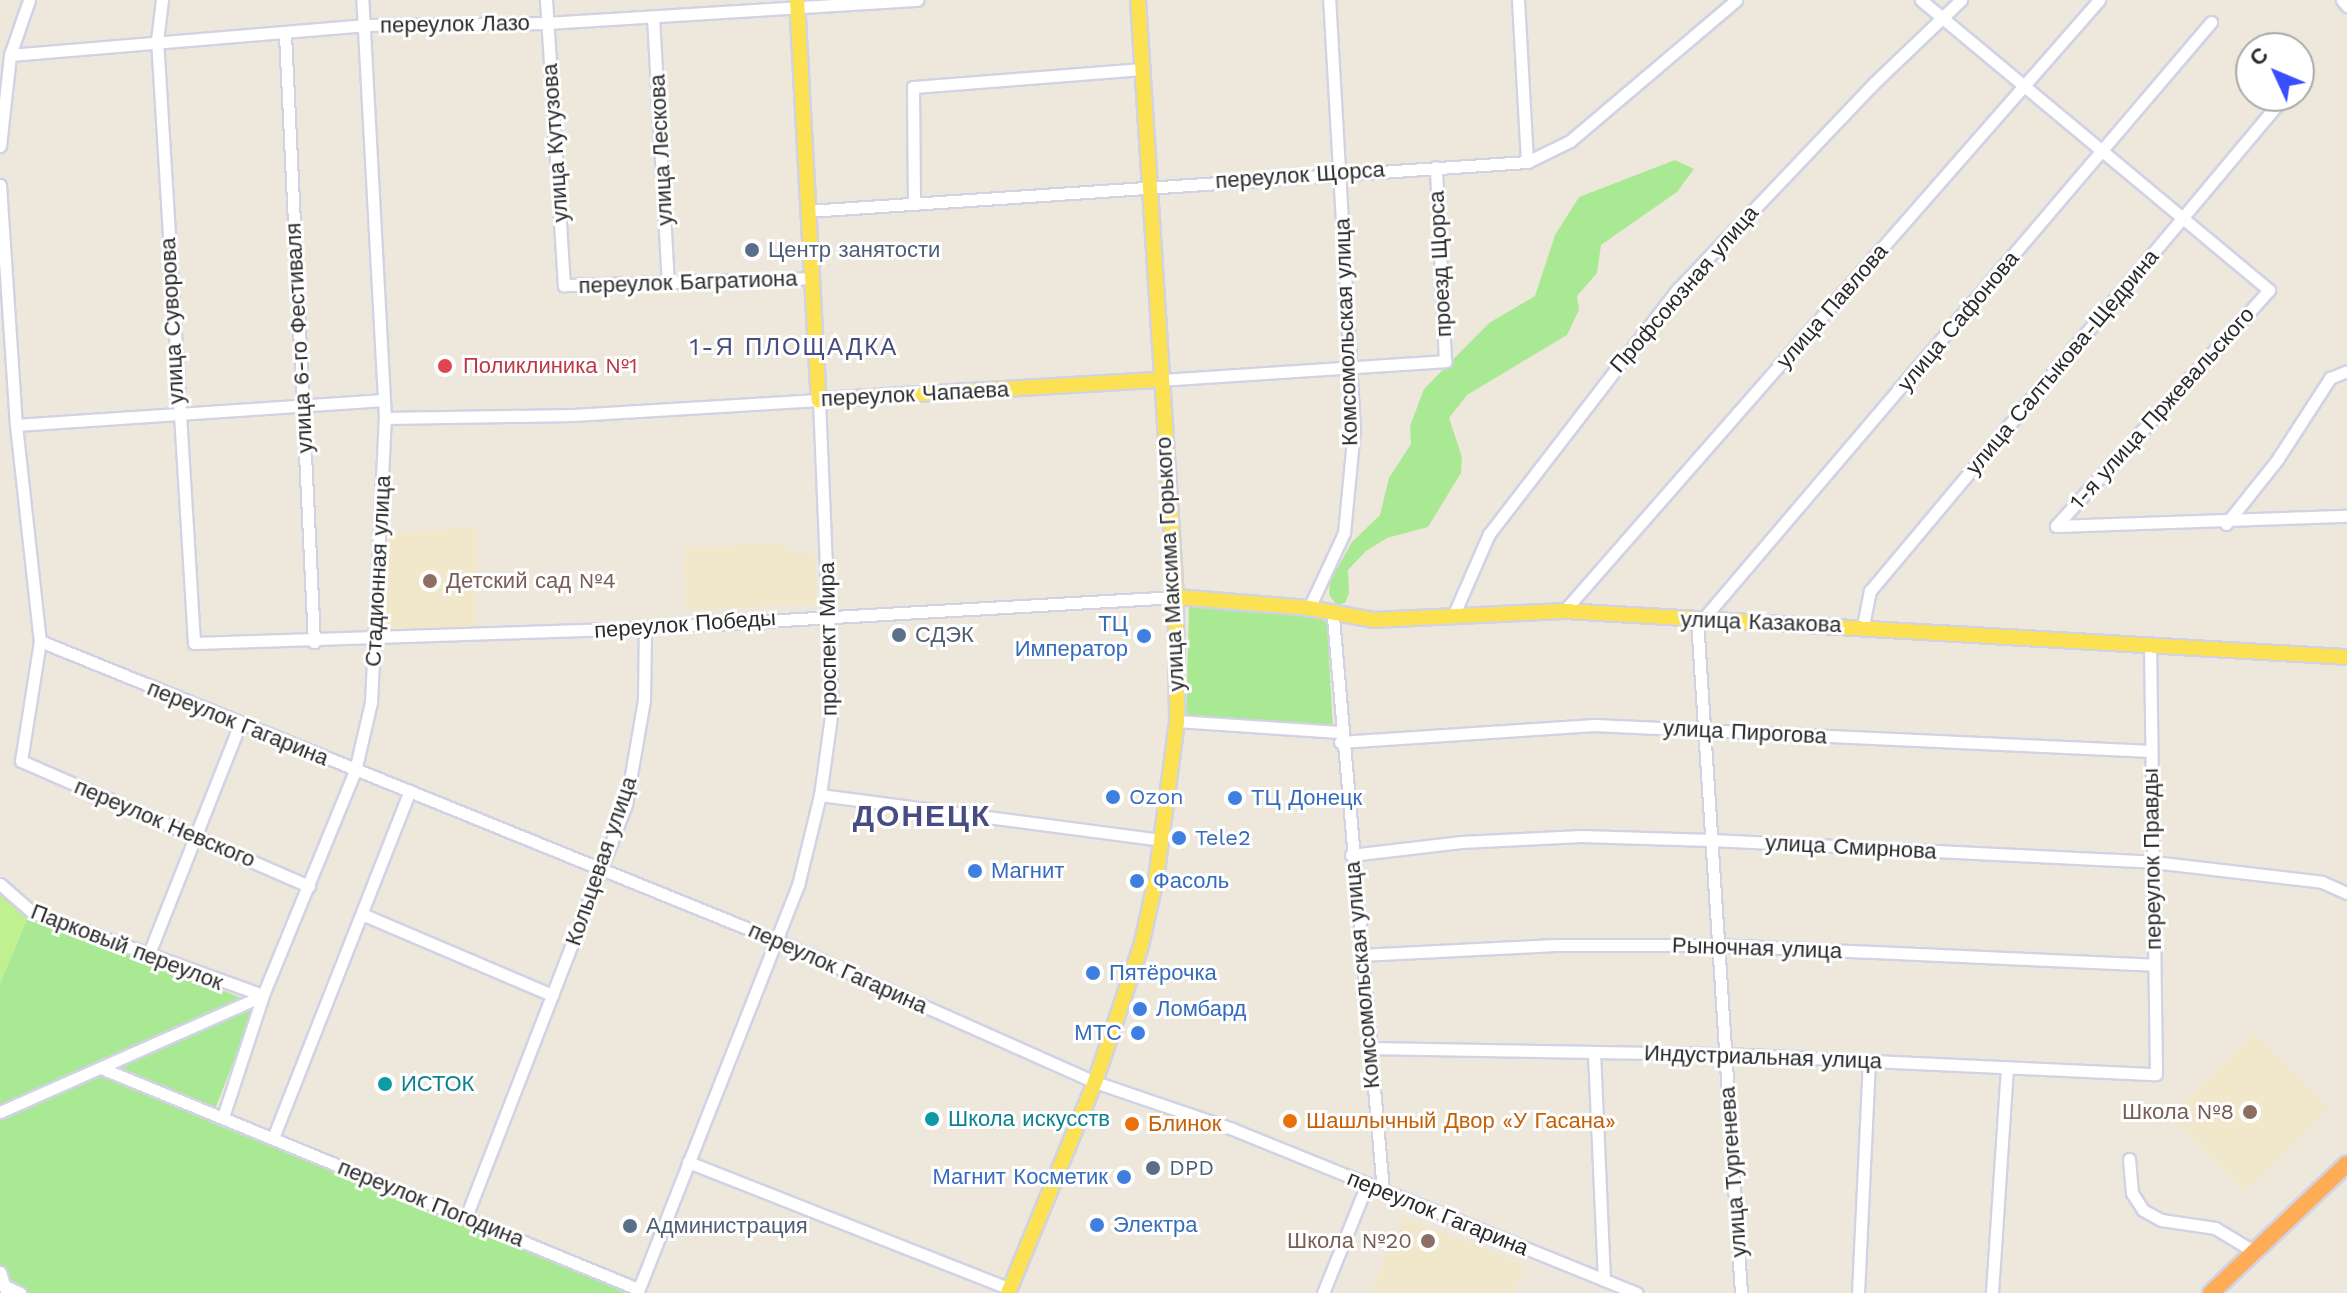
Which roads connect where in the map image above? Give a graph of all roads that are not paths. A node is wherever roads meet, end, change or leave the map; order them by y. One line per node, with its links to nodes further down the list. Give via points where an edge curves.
1 (29, 0): 23 (street)
2 (162, 0): 22 (street, улица Суворова)
3 (362, 0): 20 (street, Стадионная улица)
4 (546, 0): 19 (street, улица Кутузова)
5 (917, 0): 14 (street, переулок Лазо)
6 (1138, 0): 24 (main road, улица Максима Горького)
7 (1329, 0): 31 (street, Комсомольская улица)
8 (1518, 0): 29 (street)
9 (1736, 0): 29 (street, переулок Щорса, via 1570,141)
10 (1921, 0): 17 (street)
11 (1961, 0): 17 (street, Профсоюзная улица)
12 (2099, 0): 25 (street, улица Павлова)
13 (2342, 0): 15 (street)
14 (797, 4): 16 (street, переулок Лазо); 35 (main road, проспект Мира)
15 (2347, 6)
16 (653, 17): 19 (street, переулок Лазо); 38 (street, улица Лескова)
17 (1942, 17): 25 (street); 56 (street, Профсоюзная улица, via 1678,289 1489,534)
18 (2211, 22): 28 (street, улица Сафонова)
19 (548, 23): 20 (street, переулок Лазо); 39 (street, улица Кутузова)
20 (364, 25): 21 (street, переулок Лазо); 44 (street, Стадионная улица)
21 (285, 34): 22 (street, переулок Лазо); 46 (street, улица 6-го Фестиваля)
22 (157, 39): 23 (street, переулок Лазо); 47 (street, улица Суворова)
23 (10, 55): 27 (street, via 4,69)
24 (1143, 69): 33 (main road, улица Максима Горького); 34 (street, via 913,87)
25 (2024, 86): 28 (street); 54 (street, улица Павлова)
26 (2271, 112): 36 (street, улица Салтыкова-Щедрина)
27 (0, 146)
28 (2103, 151): 36 (street); 58 (street, улица Сафонова)
29 (1527, 162): 30 (street, переулок Щорса)
30 (1436, 167): 31 (street, переулок Щорса); 40 (street, проезд Щорса)
31 (1339, 172): 33 (street, переулок Щорса); 41 (street, Комсомольская улица)
32 (0, 185): 49 (street)
33 (1150, 185): 34 (street, переулок Щорса); 43 (main road, улица Максима Горького)
34 (914, 202): 35 (street, переулок Щорса)
35 (808, 211): 37 (main road, проспект Мира)
36 (2183, 218): 51 (street, 1-я улица Пржевальского, via 2269,290 2056,526); 59 (street, улица Салтыкова-Щедрина, via 1870,591)
37 (812, 278): 38 (street, переулок Багратиона); 45 (main road, проспект Мира)
38 (668, 282): 39 (street, переулок Багратиона)
39 (564, 285)
40 (1445, 361): 41 (street, переулок Чапаева)
41 (1350, 366): 43 (street, переулок Чапаева); 53 (street, Комсомольская улица, via 1354,430 1344,533)
42 (2347, 371): 51 (street, via 2330,378 2277,460)
43 (1160, 380): 45 (main road, переулок Чапаева); 52 (main road, улица Максима Горького)
44 (384, 400): 46 (street); 48 (street, Стадионная улица)
45 (819, 400): 48 (street, переулок Чапаева, via 573,415); 55 (street, проспект Мира)
46 (303, 409): 47 (street); 63 (street, улица 6-го Фестиваля)
47 (177, 415): 49 (street); 64 (street, улица Суворова)
48 (385, 418): 61 (street, Стадионная улица)
49 (16, 425): 62 (street)
50 (2347, 516): 51 (street)
51 (2226, 524)
52 (1176, 597): 53 (main road, улица Казакова); 55 (street, переулок Победы); 67 (main road, улица Максима Горького)
53 (1309, 608): 57 (main road, улица Казакова)
54 (1564, 611): 56 (main road, улица Казакова); 58 (main road, улица Казакова)
55 (831, 614): 60 (street, переулок Победы); 74 (street, проспект Мира, via 832,709)
56 (1454, 614): 57 (main road, улица Казакова)
57 (1333, 617): 70 (street, Комсомольская улица)
58 (1700, 620): 59 (main road, улица Казакова); 69 (street, улица Тургенева)
59 (1863, 626): 65 (main road, улица Казакова)
60 (645, 628): 61 (street, переулок Победы); 80 (street, Кольцевая улица, via 637,753 626,804)
61 (377, 639): 63 (street, переулок Победы); 72 (street, Стадионная улица, via 371,702)
62 (40, 641): 68 (street, переулок Гагарина); 75 (street, переулок Невского, via 21,761)
63 (314, 642): 64 (street, переулок Победы)
64 (194, 643)
65 (2150, 645): 66 (main road, улица Казакова); 71 (street, переулок Правды)
66 (2347, 657)
67 (1177, 721): 70 (street, улица Пирогова); 76 (main road, улица Максима Горького)
68 (240, 724): 72 (street, переулок Гагарина); 75 (street)
69 (1703, 730): 70 (street, улица Пирогова, via 1594,725); 71 (street, улица Пирогова); 77 (street, улица Тургенева)
70 (1340, 737): 78 (street, Комсомольская улица)
71 (2151, 751): 79 (street, переулок Правды)
72 (355, 771): 73 (street, переулок Гагарина); 82 (street, Стадионная улица)
73 (410, 791): 80 (street, переулок Гагарина); 84 (street)
74 (820, 795): 76 (street); 85 (street, проспект Мира, via 798,885)
75 (195, 837): 82 (street, переулок Невского); 88 (street)
76 (1161, 840): 99 (main road, улица Максима Горького, via 1141,946)
77 (1711, 840): 78 (street, улица Смирнова, via 1581,836); 79 (street, улица Смирнова); 86 (street, улица Тургенева)
78 (1351, 855): 87 (street, Комсомольская улица)
79 (2153, 862): 83 (street, улица Смирнова, via 2322,882); 89 (street, переулок Правды)
80 (601, 869): 85 (street, переулок Гагарина); 91 (street, Кольцевая улица)
81 (0, 884): 88 (street, Парковый переулок, via 32,912)
82 (309, 886): 90 (street, Стадионная улица)
83 (2347, 893)
84 (362, 914): 91 (street); 102 (street)
85 (776, 940): 99 (street, переулок Гагарина); 104 (street, проспект Мира)
86 (1718, 945): 87 (street, Рыночная улица, via 1556,945); 89 (street, Рыночная улица); 94 (street, улица Тургенева)
87 (1360, 955): 92 (street, Комсомольская улица)
88 (148, 956): 90 (street, Парковый переулок)
89 (2154, 965): 98 (street, переулок Правды)
90 (263, 995): 97 (street); 101 (street, Стадионная улица)
91 (552, 995): 108 (street, Кольцевая улица)
92 (1369, 1048): 93 (street, Индустриальная улица); 107 (street, Комсомольская улица)
93 (1594, 1052): 94 (street, Индустриальная улица); 111 (street)
94 (1725, 1054): 95 (street, Индустриальная улица); 118 (street, улица Тургенева)
95 (1869, 1060): 96 (street, Индустриальная улица); 119 (street)
96 (2007, 1067): 98 (street, Индустриальная улица); 120 (street)
97 (101, 1068): 100 (street); 101 (street, переулок Погодина)
98 (2156, 1074)
99 (1095, 1082): 106 (street, переулок Гагарина, via 1230,1128); 114 (main road, улица Максима Горького)
100 (0, 1112)
101 (223, 1117): 102 (street, переулок Погодина)
102 (273, 1138): 108 (street, переулок Погодина)
103 (2129, 1159): 109 (street, via 2132,1193 2143,1210 2161,1220 2215,1228)
104 (688, 1162): 113 (street, проспект Мира); 114 (street)
105 (2347, 1164): 109 (highway)
106 (1367, 1184): 107 (street, переулок Гагарина); 116 (street)
107 (1383, 1191): 111 (street, переулок Гагарина)
108 (466, 1217): 113 (street, переулок Погодина)
109 (2255, 1252): 121 (highway)
110 (0, 1272): 112 (street)
111 (1604, 1280): 117 (street, переулок Гагарина)
112 (6, 1290): 115 (street)
113 (638, 1291)
114 (1009, 1291)
115 (20, 1293)
116 (1323, 1293)
117 (1637, 1293)
118 (1741, 1293)
119 (1858, 1293)
120 (1992, 1293)
121 (2211, 1293)

